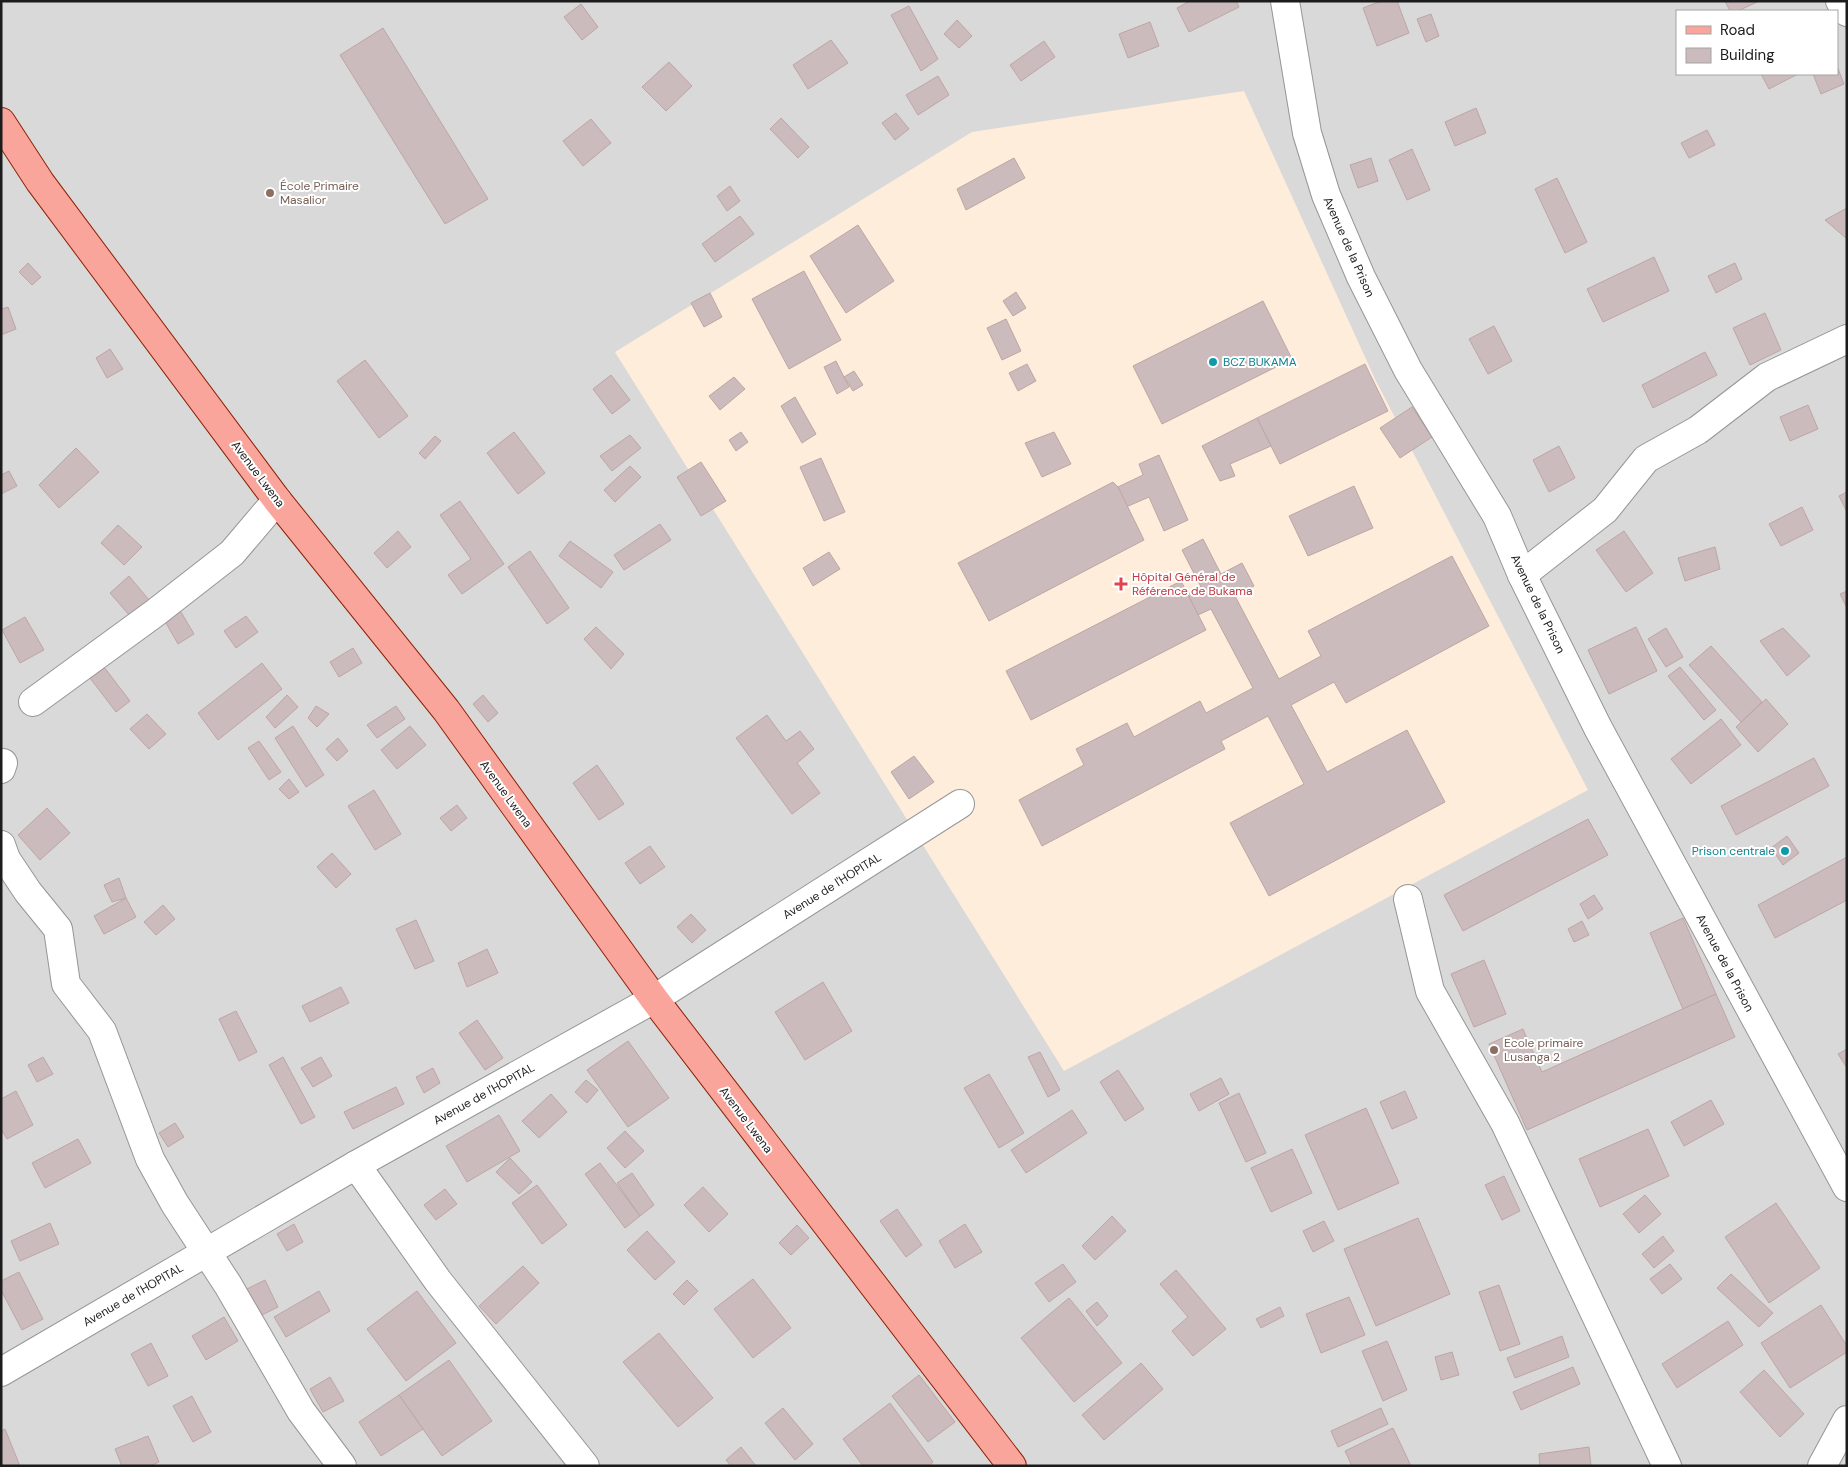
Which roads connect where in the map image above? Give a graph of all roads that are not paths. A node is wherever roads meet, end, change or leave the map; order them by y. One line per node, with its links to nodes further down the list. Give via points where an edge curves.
1 (1285, 1): 7 (street, Avenue de la Prison, via 1307,133 1326,195 1361,277 1408,370 1497,516)
2 (1840, 1): 3 (street)
3 (1847, 12)
4 (1, 122): 6 (main road, Avenue Lwena, via 40,182)
5 (1847, 339): 7 (street, via 1766,377 1698,430 1646,459 1605,510)
6 (277, 500): 8 (street, via 232,553); 12 (main road, Avenue Lwena, via 446,710)
7 (1522, 575): 14 (street, Avenue de la Prison, via 1603,737)
8 (33, 702)
9 (960, 804): 12 (street, Avenue de l'HOPITAL)
10 (1, 845): 15 (street, via 6,859 28,892 58,929 66,984 102,1031 150,1159)
11 (1408, 900): 21 (street, via 1430,991 1505,1123)
12 (654, 999): 13 (street, Avenue de l'HOPITAL); 20 (main road, Avenue Lwena)
13 (356, 1165): 15 (street, Avenue de l'HOPITAL); 19 (street, via 438,1281)
14 (1847, 1187)
15 (207, 1252): 16 (street, Avenue de l'HOPITAL); 18 (street, via 301,1411)
16 (1, 1372)
17 (1847, 1420): 22 (street)
18 (342, 1466)
19 (585, 1466)
20 (1012, 1466)
21 (1667, 1466)
22 (1822, 1466)

